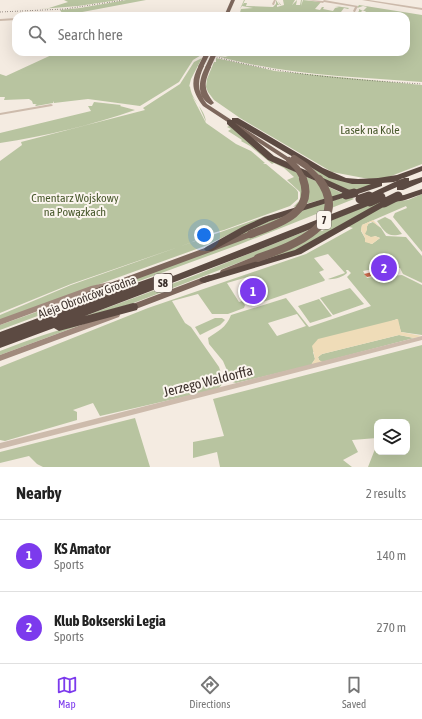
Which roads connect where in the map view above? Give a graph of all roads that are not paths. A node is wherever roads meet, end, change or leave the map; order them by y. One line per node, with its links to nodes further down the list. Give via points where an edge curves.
1 (233, 0): 11 (main road)
2 (238, 0): 12 (main road)
3 (275, 0): 7 (street)
4 (309, 0): 6 (street)
5 (363, 0): 9 (street)
6 (324, 1): 8 (street); 10 (street, via 357,6)
7 (273, 4)
8 (318, 8)
9 (422, 9)
10 (354, 11)
11 (228, 12)
12 (233, 12)
13 (12, 19): 14 (street)
14 (0, 20)
15 (207, 56): 17 (main road, 7, bridge)
16 (212, 56): 17 (main road, 7, bridge)
17 (205, 66): 20 (main road, 7, via 195,83 196,94 208,108)
18 (51, 105): 19 (street)
19 (0, 114)
20 (232, 121): 21 (main road, 7); 24 (highway, via 261,133 334,177 366,182); 27 (highway, via 271,158 344,192 386,199 406,197)
21 (291, 159): 30 (main road, 7, bridge, via 299,169 307,189 301,207 284,221); 31 (main road, 7, bridge, via 314,171 324,185 329,200 326,215 317,229 303,240)
22 (422, 168): 24 (highway)
23 (422, 174): 28 (highway, Aleja Obrońców Grodna / S8)
24 (397, 177): 28 (highway)
25 (422, 180): 29 (highway, Aleja Obrońców Grodna / S8)
26 (422, 186): 29 (highway, bridge)
27 (422, 191)
28 (360, 197): 29 (highway, Aleja Obrońców Grodna / S8, bridge); 30 (highway, via 308,205 243,230); 35 (highway, Aleja Obrońców Grodna / S8, via 237,249); 37 (highway, Aleja Obrońców Grodna / S8, via 252,249)
29 (382, 200): 31 (highway, via 298,252)
30 (209, 249): 32 (main road, Aleja Obrońców Grodna / 7)
31 (204, 280): 33 (main road, 7)
32 (118, 283): 34 (main road, Aleja Obrońców Grodna, via 94,288); 35 (highway, 7)
33 (133, 307): 37 (highway, 7); 38 (main road)
34 (0, 322)
35 (18, 329): 37 (highway)
36 (422, 338): 39 (street, Jerzego Waldorffa)
37 (2, 340)
38 (0, 358)
39 (0, 446)

